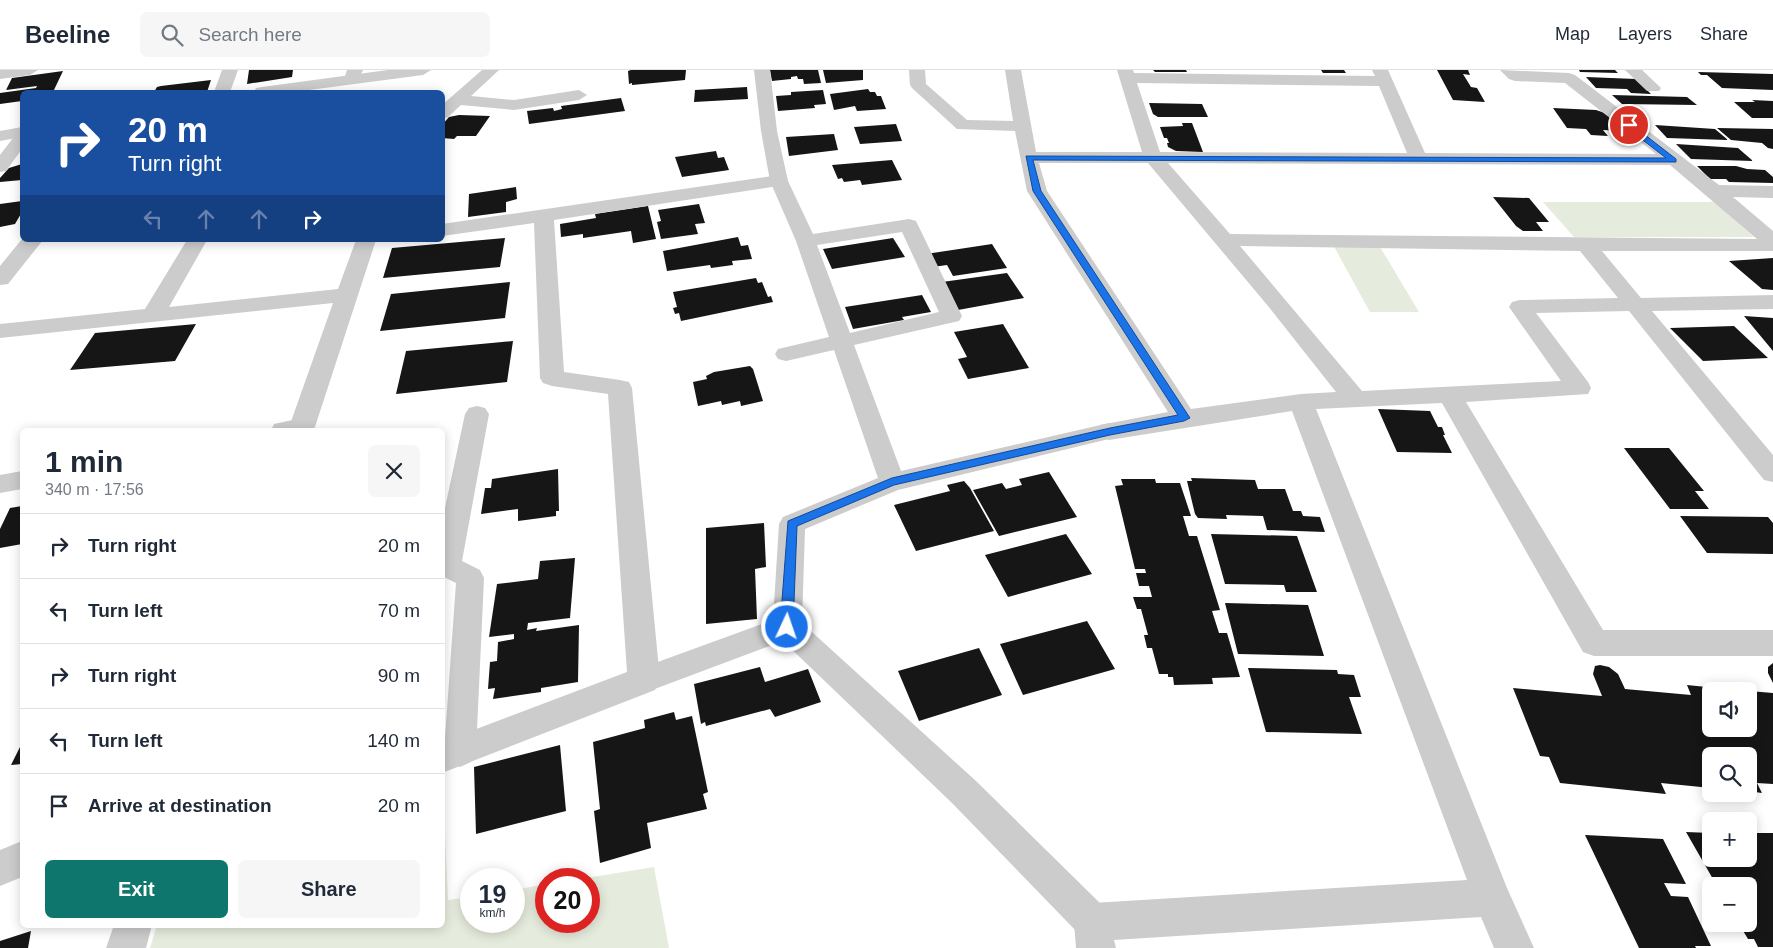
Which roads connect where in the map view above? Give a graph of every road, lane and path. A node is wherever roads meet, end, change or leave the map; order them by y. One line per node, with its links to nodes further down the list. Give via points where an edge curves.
1 (30, 70): 10 (lane)
2 (230, 70): 15 (lane)
3 (423, 70): 11 (street)
4 (491, 70): 19 (lane)
5 (762, 70): 30 (lane)
6 (917, 70): 21 (street, via 918,85 963,125)
7 (1013, 70): 21 (street)
8 (1508, 70): 28 (street, via 1515,76 1569,78)
9 (1633, 70): 14 (lane)
10 (0, 74)
11 (353, 74): 16 (street); 17 (street)
12 (1126, 74): 13 (street); 26 (street)
13 (1383, 76): 27 (street)
14 (1653, 88)
15 (223, 90)
16 (272, 90)
17 (334, 90)
18 (578, 95): 19 (lane, via 514,105)
19 (458, 100): 20 (lane)
20 (445, 111)
21 (1024, 126): 25 (street)
22 (20, 132): 23 (street)
23 (0, 136)
24 (20, 141): 29 (lane)
25 (1028, 157): 26 (street); 54 (street, via 1037,191)
26 (1153, 157): 27 (street); 35 (street)
27 (1419, 160): 28 (street)
28 (1674, 160): 31 (street)
29 (0, 167)
30 (779, 181): 33 (street); 36 (lane)
31 (1714, 191): 32 (street); 40 (street)
32 (1773, 192)
33 (544, 215): 34 (street); 63 (street, via 552,378 620,388)
34 (445, 230)
35 (1222, 240): 41 (street); 51 (street, via 1276,300)
36 (806, 241): 48 (lane); 48 (lane, via 909,225 952,316)
37 (31, 242): 42 (street)
38 (196, 242): 46 (street)
39 (367, 242): 43 (street)
40 (1773, 243): 41 (street)
41 (1586, 245): 45 (street)
42 (0, 279)
43 (347, 295): 46 (street); 55 (street)
44 (1773, 302): 45 (street)
45 (1636, 306): 50 (street, via 1520,307 1579,388); 57 (street)
46 (152, 315): 47 (street)
47 (0, 331)
48 (842, 340): 49 (lane); 59 (lane)
49 (786, 354)
50 (1450, 396): 51 (street); 62 (street, via 1594,643)
51 (1354, 398): 52 (street)
52 (1301, 402): 54 (street); 67 (street)
53 (477, 414): 64 (lane, via 447,566 470,578)
54 (1184, 418): 56 (street)
55 (295, 428)
56 (1110, 431): 59 (lane)
57 (1773, 473)
58 (20, 480): 60 (lane)
59 (892, 482): 61 (lane, via 792,524)
60 (0, 484)
61 (787, 627): 63 (lane); 69 (lane, via 964,792)
62 (1773, 642)
63 (644, 680): 64 (street)
64 (451, 755)
65 (20, 860): 66 (street)
66 (0, 868)
67 (1492, 897): 69 (street); 71 (street)
68 (132, 928): 70 (street)
69 (1094, 935)
70 (126, 948)
71 (1514, 948)

